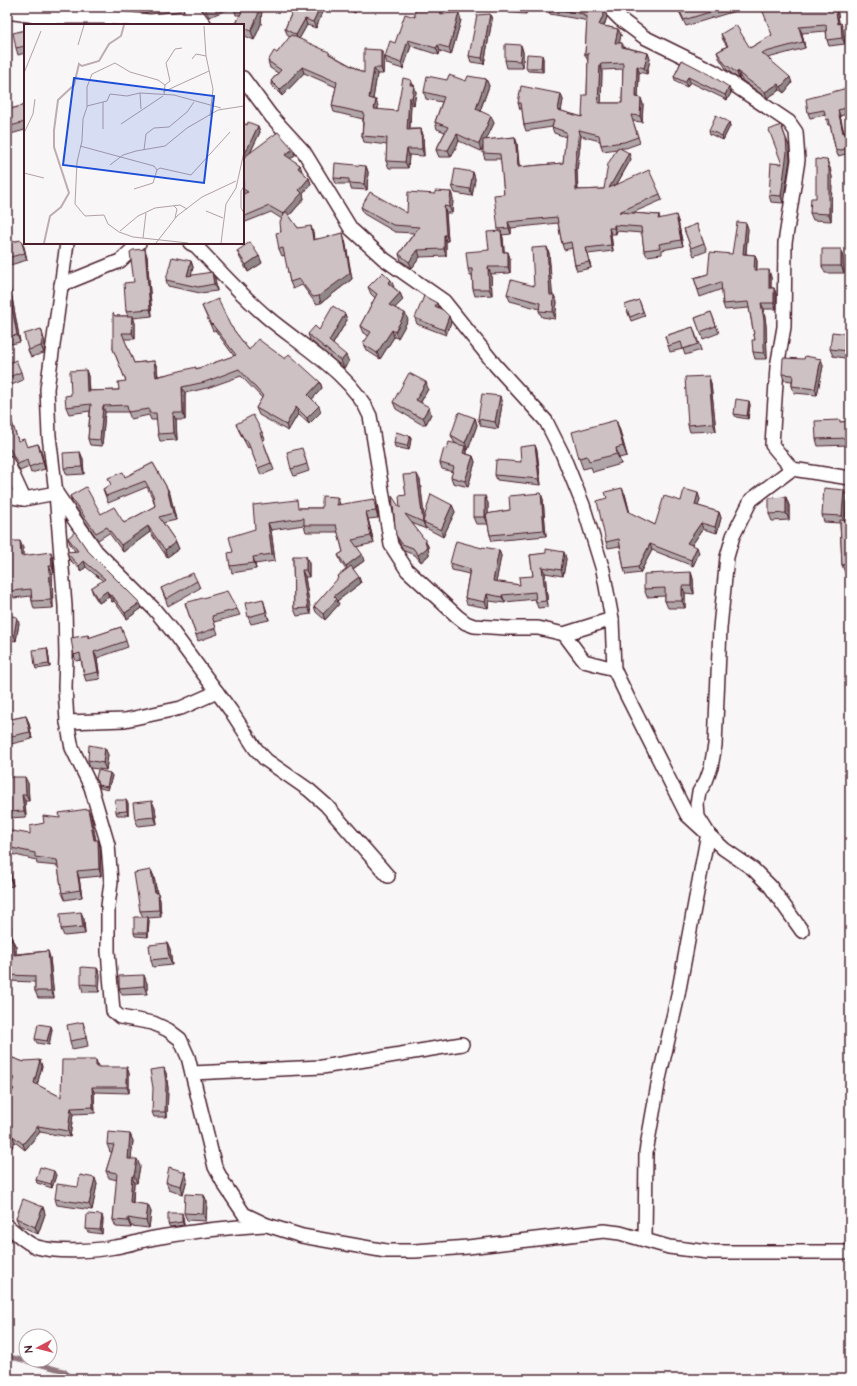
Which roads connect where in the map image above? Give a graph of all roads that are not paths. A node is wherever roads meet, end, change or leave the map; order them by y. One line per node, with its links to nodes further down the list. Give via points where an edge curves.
1 (190, 7): 5 (street)
2 (608, 7): 12 (street, via 644,38 715,72 789,122 796,132 798,160 785,242 784,327 777,367 772,445)
3 (7, 12): 4 (street, via 50,18)
4 (104, 16): 5 (street, via 150,21)
5 (202, 21)
6 (244, 79): 17 (street, via 271,116 304,152 351,230 384,259 444,301 496,366 546,421 562,453 582,505 602,570)
7 (67, 244): 10 (street)
8 (138, 244): 10 (street, via 120,261)
9 (192, 244): 18 (street, via 268,318 334,370 366,406 370,416 390,545 407,570 466,623 474,626 538,628)
10 (61, 285): 14 (street, via 47,389 49,436)
11 (7, 462): 16 (street)
12 (792, 469): 13 (street); 22 (street, via 751,500 733,536 727,557 720,628 715,745 711,767 699,792 697,804 698,817)
13 (850, 478)
14 (56, 493): 16 (street); 20 (street, via 96,551 154,609); 21 (street, via 65,606 65,687)
15 (7, 496): 16 (street)
16 (24, 499)
17 (612, 619): 18 (street); 19 (street)
18 (564, 634): 19 (street, via 584,661)
19 (614, 669): 22 (street, via 687,815)
20 (217, 692): 21 (street, via 181,708 125,720); 23 (street, via 266,760 326,805)
21 (68, 722): 26 (street, via 72,748 91,787 108,845 111,882 108,951 113,1011 120,1017 153,1023 180,1039)
22 (708, 833): 24 (street, via 770,886); 29 (street, via 646,1152)
23 (388, 876)
24 (802, 931)
25 (462, 1044): 26 (street, via 322,1067)
26 (192, 1073): 27 (street, via 215,1167 244,1214)
27 (267, 1225): 28 (street, via 180,1233 116,1247 66,1250 49,1250 36,1246); 29 (street, via 302,1236 386,1251 468,1247 604,1231)
28 (7, 1226)
29 (645, 1240): 30 (street, via 669,1247 708,1252)
30 (850, 1252)

